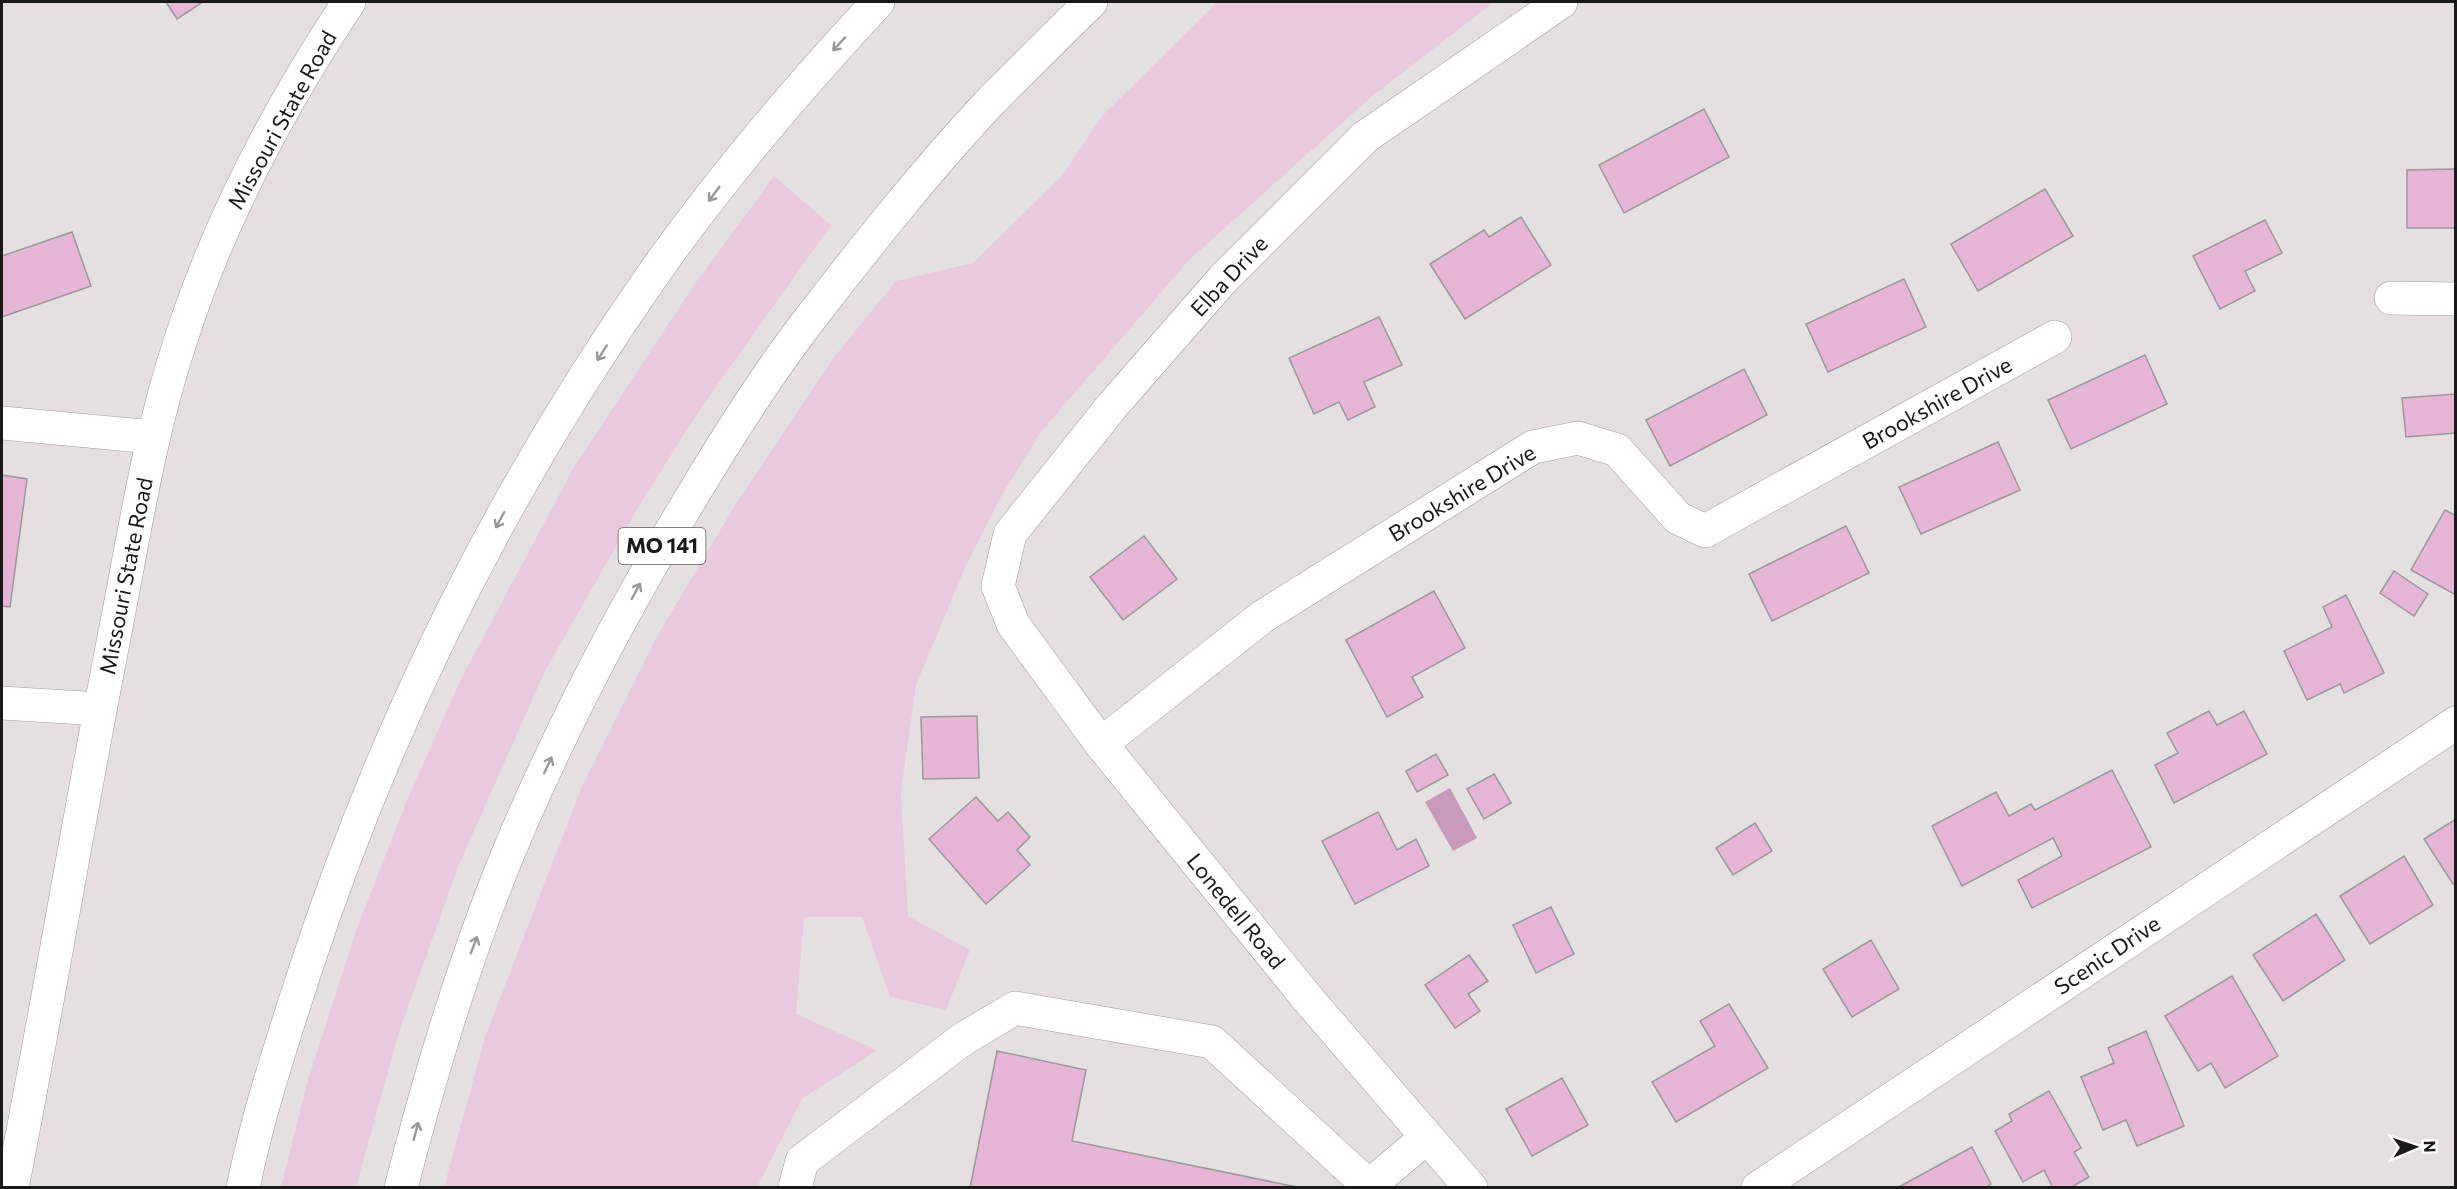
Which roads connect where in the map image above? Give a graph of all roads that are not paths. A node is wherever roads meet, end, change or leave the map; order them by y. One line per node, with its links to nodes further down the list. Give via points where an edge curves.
1 (348, 2): 9 (main road, Missouri State Road, via 273,128 231,212 179,344)
2 (878, 2): 18 (main road, one-way to 18, via 740,160 653,275 502,516 437,641 327,904 283,1040)
3 (1091, 2): 19 (main road, MO 141, one-way to 3, via 424,1097 469,957 520,824 649,567 725,441 807,323 896,210 991,101)
4 (1561, 2): 10 (main road, Elba Drive, via 1365,136 1223,279 1112,406 1010,534 998,586)
5 (2391, 298): 6 (main road)
6 (2456, 299)
7 (2055, 337): 14 (main road, Brookshire Drive, via 1705,531 1678,518 1617,450 1578,438 1533,447 1262,617)
8 (2, 423): 9 (main road)
9 (153, 437): 12 (main road, Missouri State Road)
10 (1013, 624): 14 (main road, Lonedell Road)
11 (2, 704): 12 (main road)
12 (100, 709): 17 (main road, Missouri State Road)
13 (2456, 723): 22 (main road, Scenic Drive)
14 (1101, 744): 15 (main road, Lonedell Road)
15 (1427, 1137): 16 (main road); 21 (main road, Lonedell Road)
16 (1371, 1186): 20 (main road, via 1212,1042 1015,1008 963,1039 802,1161)
17 (12, 1188)
18 (243, 1188)
19 (401, 1188)
20 (795, 1188)
21 (1471, 1188)
22 (1758, 1188)

